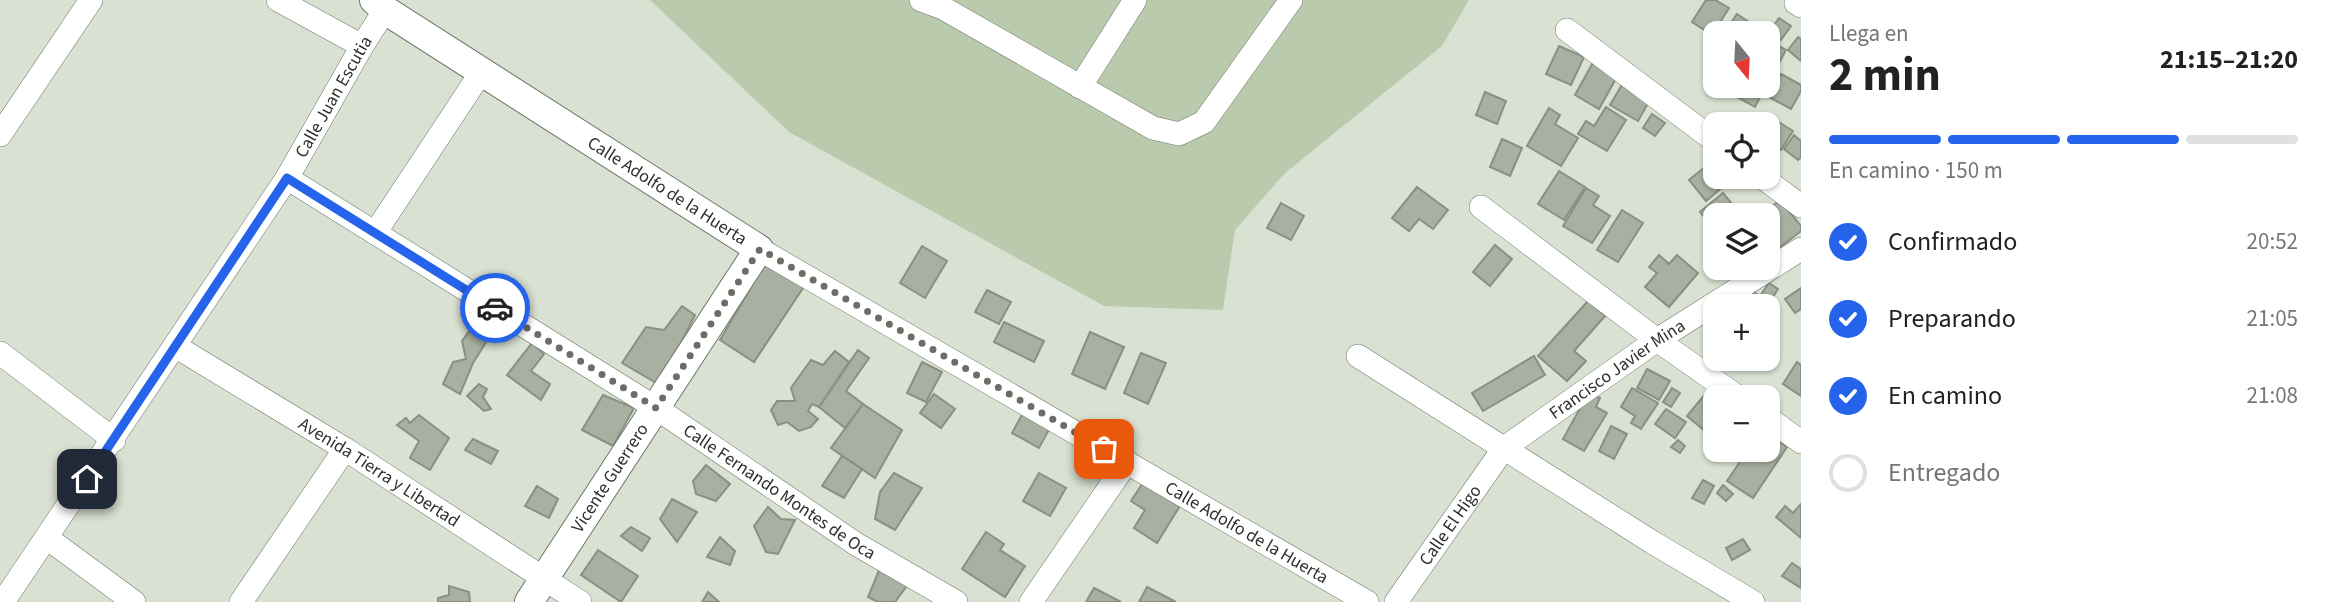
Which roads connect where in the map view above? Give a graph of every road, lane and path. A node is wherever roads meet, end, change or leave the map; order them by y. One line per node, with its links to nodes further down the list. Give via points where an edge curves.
1 (91, 0): 13 (street)
2 (278, 0): 9 (street)
3 (921, 0): 6 (street)
4 (1135, 0): 11 (street)
5 (1291, 0): 11 (street, via 1204,121 1179,134 1153,128)
6 (946, 4): 11 (street)
7 (380, 5): 9 (street, Calle Juan Escutia); 10 (street, Calle Adolfo de la Huerta)
8 (1567, 30): 12 (street)
9 (362, 46): 14 (street, Calle Juan Escutia)
10 (482, 71): 18 (street); 19 (street, Calle Adolfo de la Huerta)
11 (1080, 88)
12 (1703, 132)
13 (0, 135)
14 (287, 178): 18 (street, Calle Fernando Montes de Oca); 22 (street, Calle Juan Escutia)
15 (1778, 189): 16 (street)
16 (1801, 206)
17 (1480, 207): 21 (street)
18 (375, 233): 26 (street, Calle Fernando Montes de Oca)
19 (760, 249): 26 (street, Vicente Guerrero); 32 (street, Calle Adolfo de la Huerta)
20 (1801, 249): 21 (street, Francisco Javier Mina)
21 (1657, 340): 25 (street); 30 (street, Francisco Javier Mina)
22 (175, 346): 28 (street, Calle Juan Escutia); 31 (street, Avenida Tierra y Libertad)
23 (0, 353): 28 (street)
24 (1357, 356): 30 (street)
25 (1721, 385)
26 (656, 408): 34 (street, Vicente Guerrero); 39 (street, Calle Fernando Montes de Oca, via 856,544)
27 (1780, 427): 29 (street)
28 (114, 440): 33 (street, Calle Juan Escutia)
29 (1801, 442)
30 (1504, 448): 42 (street, Calle El Higo); 43 (street)
31 (345, 449): 34 (street, Avenida Tierra y Libertad); 37 (street)
32 (1127, 462): 40 (street); 41 (street, Calle Adolfo de la Huerta)
33 (47, 538): 35 (street, Calle Juan Escutia); 36 (street)
34 (537, 590): 38 (street, Avenida Tierra y Libertad)
35 (3, 602)
36 (134, 602)
37 (241, 602)
38 (580, 602)
39 (956, 602)
40 (1031, 602)
41 (1367, 602)
42 (1396, 602)
43 (1753, 602)

